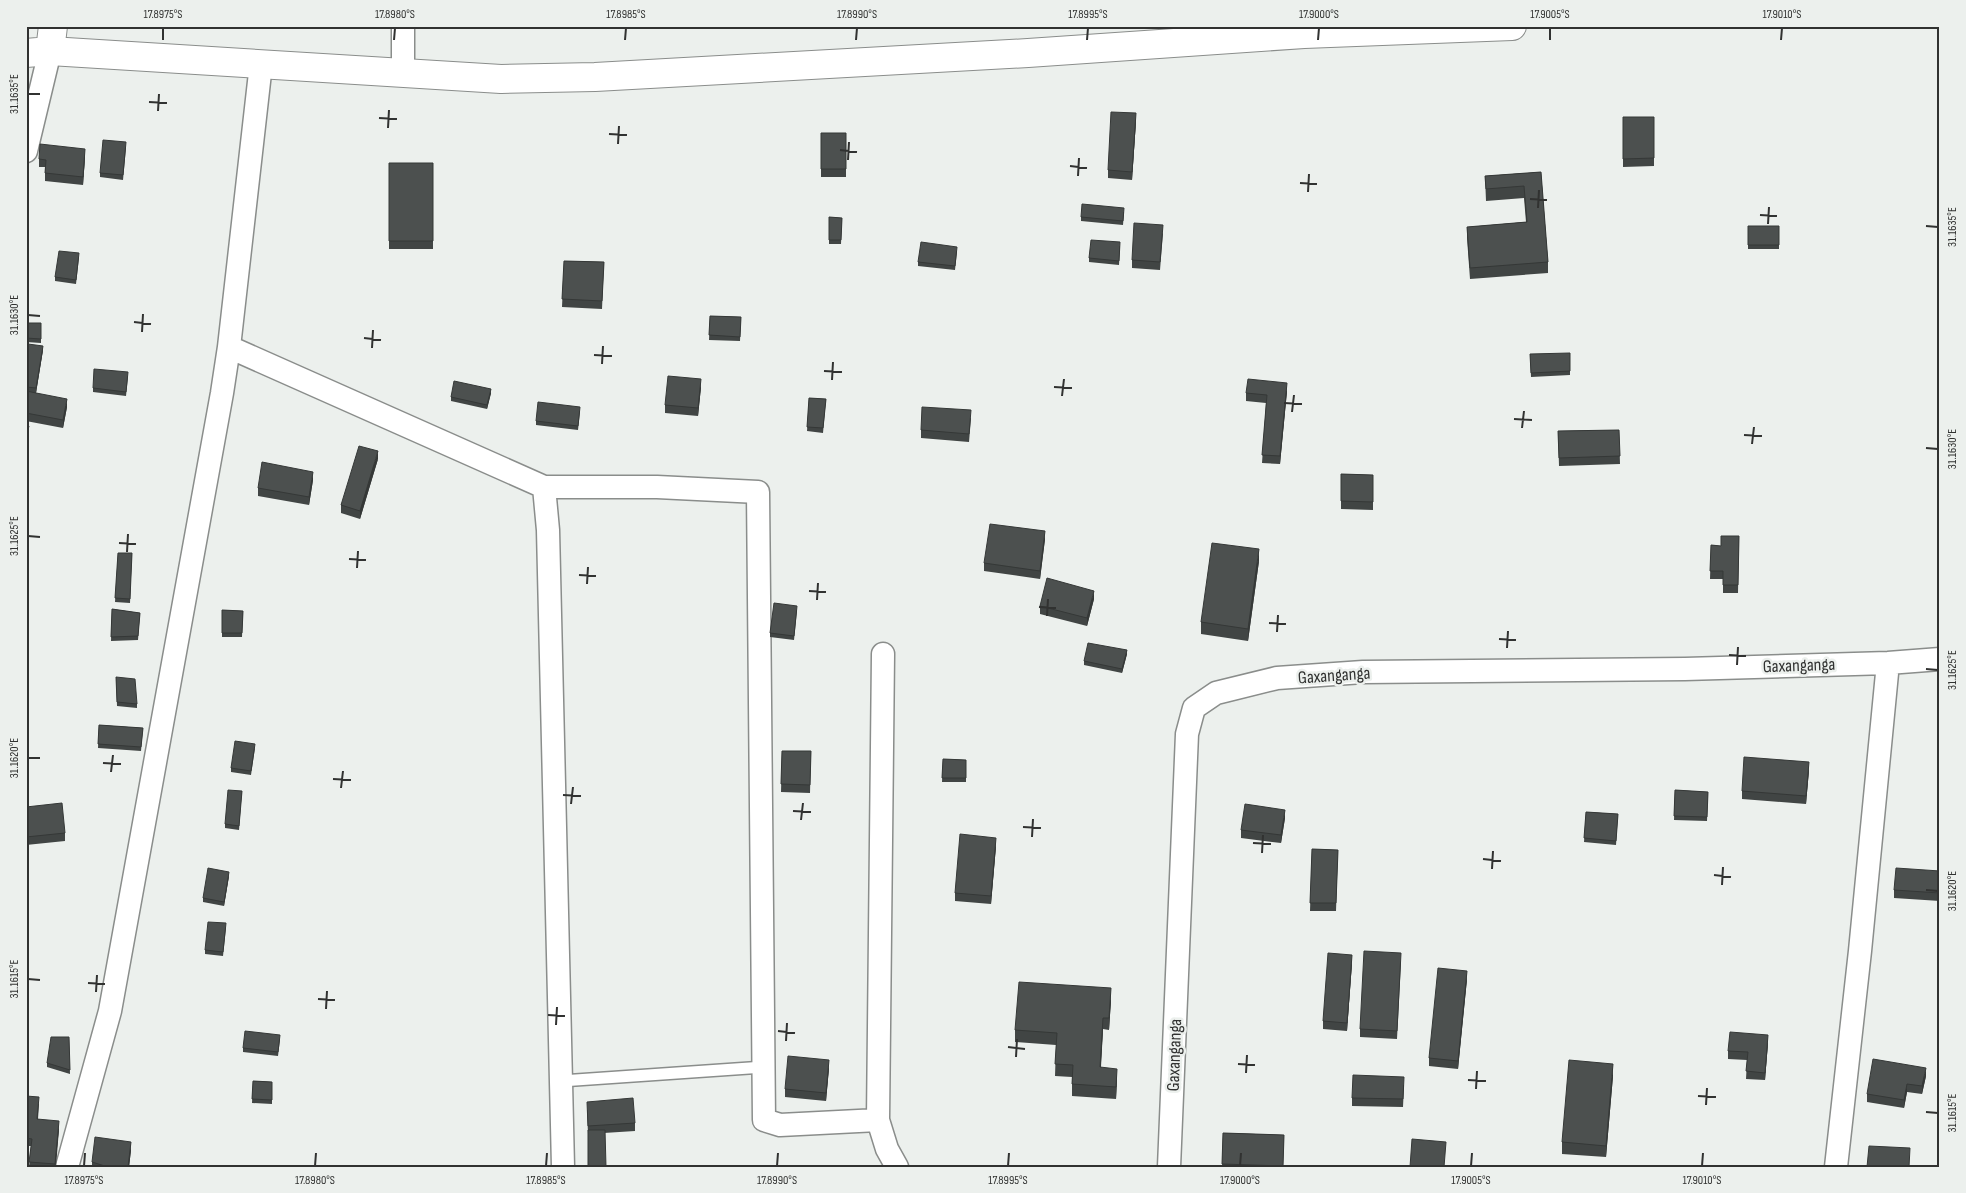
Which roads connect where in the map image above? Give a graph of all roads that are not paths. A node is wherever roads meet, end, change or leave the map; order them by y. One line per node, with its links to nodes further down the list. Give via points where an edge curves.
1 (403, 26): 6 (street)
2 (1512, 26): 3 (street)
3 (1224, 32): 6 (street, via 1028,53 595,77 502,79)
4 (43, 44): 5 (street); 7 (street)
5 (261, 64): 6 (street); 8 (street)
6 (403, 74)
7 (26, 151)
8 (229, 347): 9 (street); 16 (street, via 110,1011)
9 (544, 487): 13 (street, via 657,487 758,492); 14 (street, via 548,530)
10 (883, 654): 15 (street)
11 (1940, 659): 12 (street, Gaxanganga)
12 (1888, 663): 19 (street, Gaxanganga, via 1685,669 1363,672 1277,678 1216,693 1194,708 1187,734); 20 (street)
13 (764, 1067): 14 (lane); 15 (street, via 764,1120 780,1125)
14 (561, 1081): 17 (street)
15 (878, 1120): 18 (street, via 887,1149)
16 (68, 1167)
17 (563, 1167)
18 (897, 1167)
19 (1169, 1167)
20 (1836, 1167)

